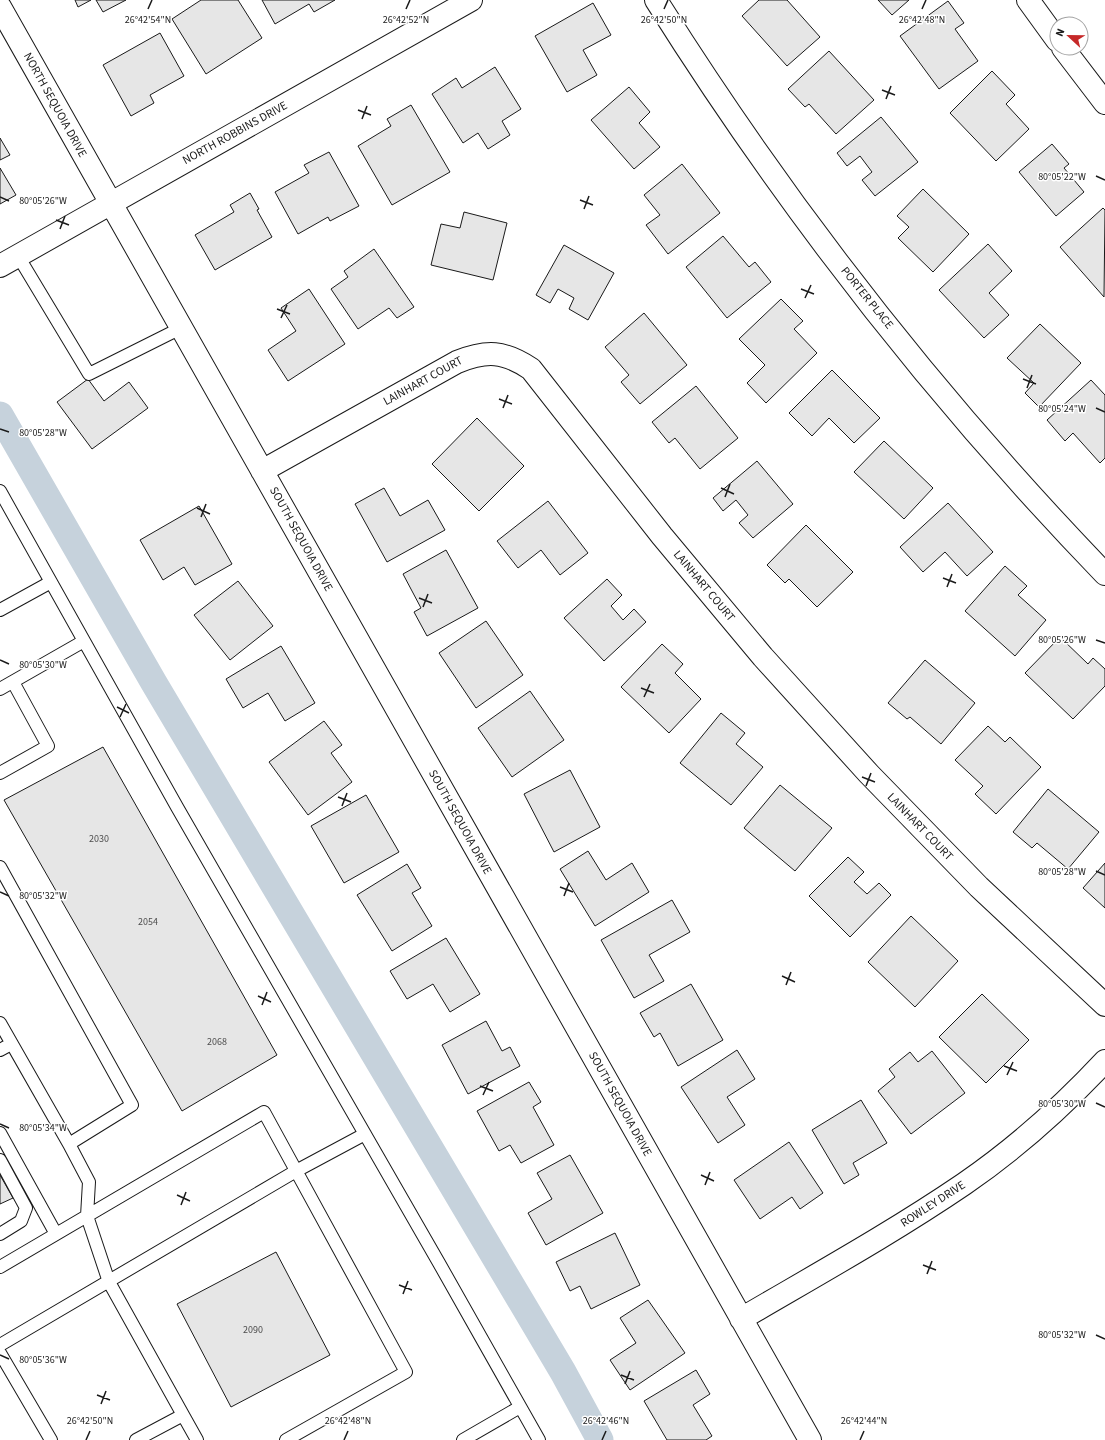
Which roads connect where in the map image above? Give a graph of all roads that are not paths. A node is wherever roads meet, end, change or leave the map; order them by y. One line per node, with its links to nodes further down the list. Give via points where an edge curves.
1 (471, 0): 8 (street, NORTH ROBBINS DRIVE)
2 (656, 0): 13 (street, PORTER PLACE, via 764,161 842,268 949,401 1062,530)
3 (1028, 0): 5 (street)
4 (0, 7): 8 (street, NORTH SEQUOIA DRIVE)
5 (1049, 29)
6 (1069, 56): 7 (street)
7 (1105, 103)
8 (111, 203): 9 (street, NORTH ROBBINS DRIVE); 10 (street, SOUTH SEQUOIA DRIVE)
9 (9, 261): 10 (lane, via 89,374)
10 (181, 328): 11 (street, SOUTH SEQUOIA DRIVE)
11 (262, 471): 21 (street, LAINHART COURT, via 457,362 476,354 495,353 514,358 532,369 662,536 768,663 869,774 979,887); 36 (street, SOUTH SEQUOIA DRIVE)
12 (0, 491): 14 (lane)
13 (1105, 574)
14 (51, 582): 15 (lane); 16 (lane)
15 (0, 610)
16 (84, 641): 17 (lane); 27 (lane)
17 (13, 682): 18 (lane); 19 (lane, via 48,746)
18 (0, 689)
19 (0, 773)
20 (0, 867): 28 (lane, via 132,1105)
21 (1105, 1005)
22 (0, 1023): 23 (lane)
23 (11, 1044): 24 (lane); 28 (lane)
24 (0, 1050)
25 (1105, 1061): 36 (street, ROWLEY DRIVE, via 1085,1083 1026,1135 965,1183 899,1226)
26 (0, 1133): 33 (lane)
27 (365, 1134): 30 (lane); 39 (lane)
28 (69, 1144): 31 (lane, via 89,1182)
29 (0, 1160): 32 (lane, via 26,1208 21,1221)
30 (296, 1171): 31 (lane, via 264,1112); 35 (lane); 44 (lane, via 406,1372)
31 (87, 1216): 33 (lane); 35 (lane)
32 (0, 1234)
33 (56, 1234): 34 (lane)
34 (0, 1267)
35 (108, 1282): 37 (lane); 40 (lane)
36 (741, 1319): 47 (street, SOUTH SEQUOIA DRIVE)
37 (0, 1345)
38 (0, 1353): 41 (lane)
39 (520, 1407): 45 (lane); 46 (lane)
40 (183, 1415): 42 (lane); 43 (lane)
41 (51, 1440)
42 (136, 1440)
43 (197, 1440)
44 (286, 1440)
45 (463, 1440)
46 (539, 1440)
47 (810, 1440)

